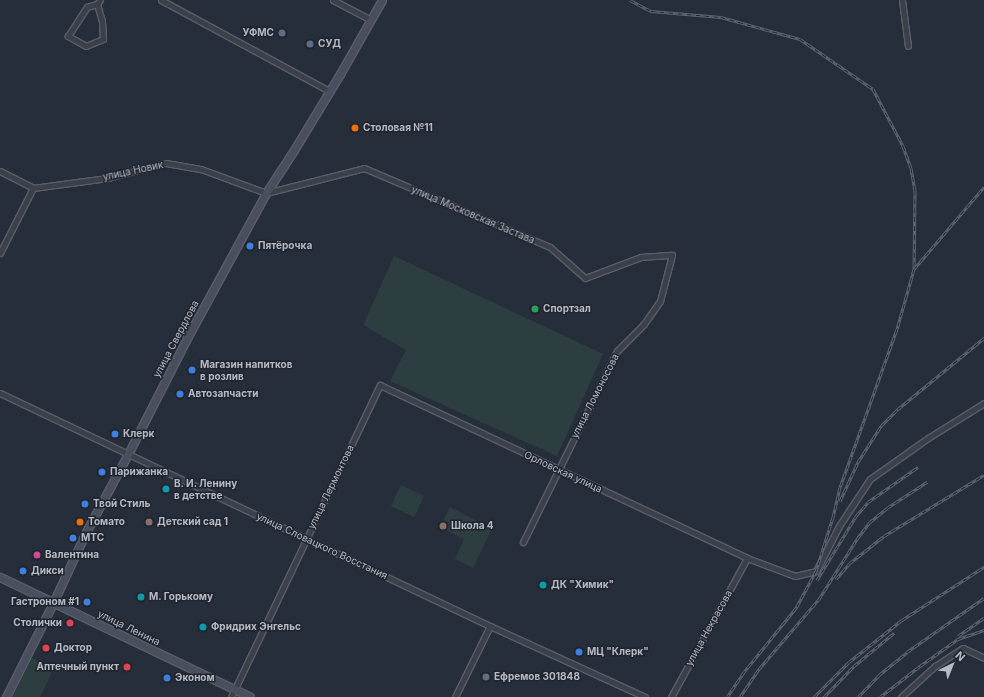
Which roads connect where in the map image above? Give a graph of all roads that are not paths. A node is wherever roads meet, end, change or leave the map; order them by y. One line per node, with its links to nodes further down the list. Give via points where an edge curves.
1 (161, 0): 8 (street)
2 (333, 0): 6 (street)
3 (382, 0): 6 (main road, улица Свердлова)
4 (902, 0): 7 (street)
5 (99, 2): 5 (street, via 102,39 86,46 68,36 87,6)
6 (371, 20): 8 (main road, улица Свердлова)
7 (908, 46)
8 (329, 91): 11 (main road, улица Свердлова)
9 (0, 171): 10 (street)
10 (33, 188): 11 (street, улица Новик, via 107,178 166,163 201,169); 12 (street)
11 (266, 193): 13 (street, улица Московская Застава, via 364,168 550,248 585,278 641,257); 17 (main road, улица Свердлова, via 187,338)
12 (0, 253)
13 (672, 255): 18 (street, улица Ломоносова, via 660,301 644,324 617,351)
14 (380, 385): 18 (street, Орловская улица); 19 (street, улица Лермонтова)
15 (0, 393): 17 (street, улица Словацкого Восстания)
16 (984, 403): 21 (street, Орловская улица, via 870,479 839,526 816,571 795,576)
17 (128, 454): 19 (street, улица Словацкого Восстания); 23 (main road, улица Свердлова, via 86,532)
18 (558, 470): 20 (street, улица Ломоносова); 21 (street, Орловская улица)
19 (306, 538): 24 (street, улица Словацкого Восстания); 26 (street, улица Лермонтова)
20 (523, 542)
21 (747, 558): 32 (street, улица Некрасова)
22 (0, 578): 23 (main road, улица Ленина)
23 (53, 603): 26 (main road, улица Ленина); 27 (main road, улица Свердлова)
24 (490, 626): 30 (street); 31 (street, улица Словацкого Восстания)
25 (984, 658): 33 (street, via 963,648 935,666)
26 (235, 690): 28 (street, улица Лермонтова); 29 (main road, улица Ленина)
27 (6, 697)
28 (231, 697)
29 (250, 697)
30 (455, 697)
31 (645, 697)
32 (671, 697)
33 (901, 697)

